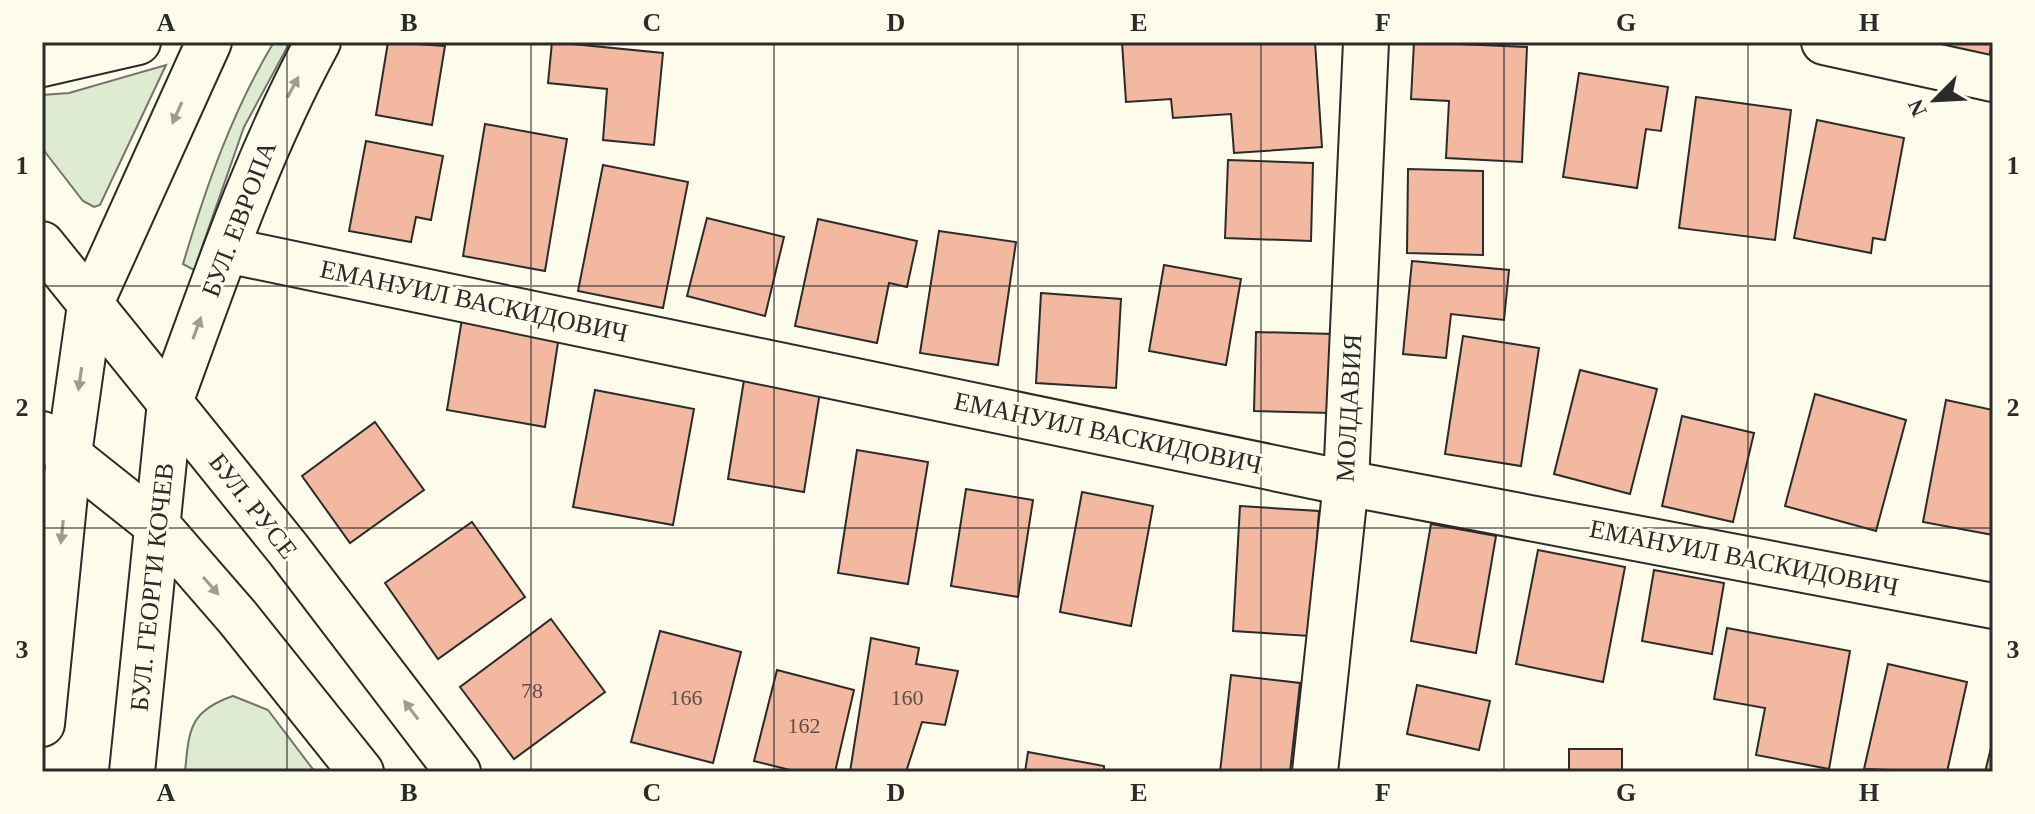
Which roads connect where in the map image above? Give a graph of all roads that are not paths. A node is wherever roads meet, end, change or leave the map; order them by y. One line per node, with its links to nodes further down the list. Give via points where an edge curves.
1 (138, 42): 6 (street)
2 (209, 42): 10 (street, one-way to 10)
3 (318, 42): 9 (street, БУЛ. ЕВРОПА, one-way to 3, via 283,106)
4 (1366, 42): 13 (street, МОЛДАВИЯ)
5 (1824, 42): 7 (street)
6 (42, 64)
7 (1993, 79)
8 (42, 244): 10 (street, БУЛ. РУСЕ)
9 (226, 250): 11 (street, БУЛ. ЕВРОПА, one-way to 9); 13 (street, ЕМАНУИЛ ВАСКИДОВИЧ)
10 (90, 305): 11 (street, БУЛ. РУСЕ); 12 (street, one-way to 12)
11 (170, 402): 14 (street, БУЛ. ГЕОРГИ КОЧЕВ); 19 (street, БУЛ. РУСЕ, one-way to 11)
12 (56, 444): 14 (street); 16 (street, one-way to 16)
13 (1346, 483): 15 (street, ЕМАНУИЛ ВАСКИДОВИЧ); 20 (street, МОЛДАВИЯ)
14 (159, 527): 17 (street, БУЛ. ГЕОРГИ КОЧЕВ); 18 (street, one-way to 18)
15 (1993, 606)
16 (42, 724)
17 (132, 772)
18 (361, 772)
19 (458, 772)
20 (1315, 772)

